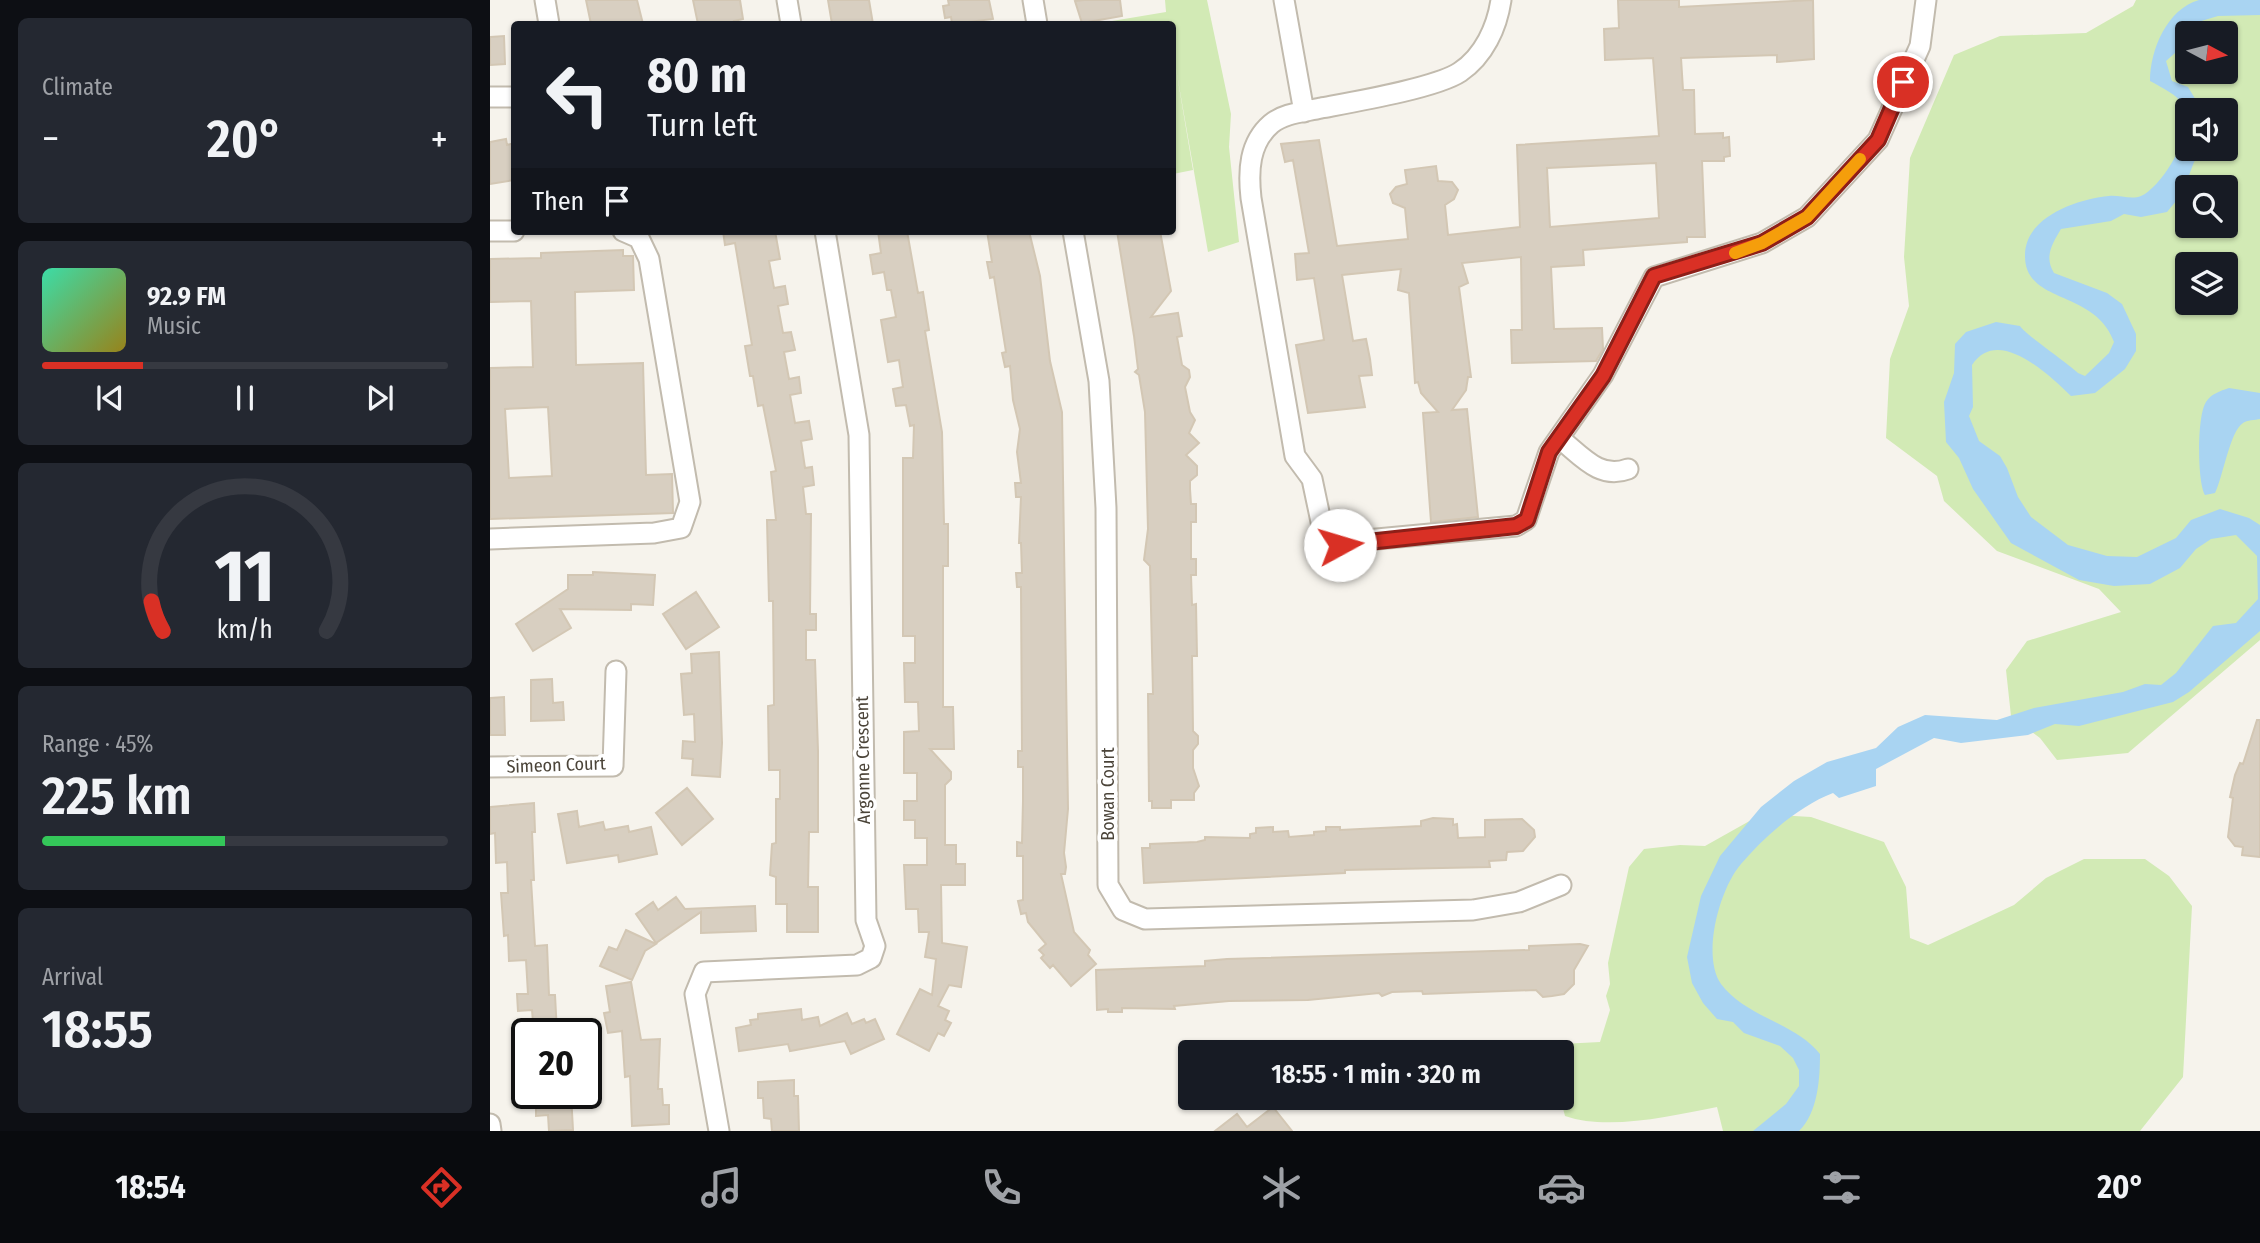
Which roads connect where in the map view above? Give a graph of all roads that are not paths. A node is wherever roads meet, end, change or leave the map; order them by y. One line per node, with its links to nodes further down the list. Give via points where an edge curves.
1 (545, 0): 7 (street)
2 (787, 0): 8 (street)
3 (1033, 0): 9 (street)
4 (1284, 0): 12 (street)
5 (1501, 0): 12 (street, via 1490,36 1458,74)
6 (1926, 0): 18 (street, via 1920,47 1878,140 1807,217 1762,243 1654,276 1603,376)
7 (548, 21)
8 (790, 21)
9 (1036, 21)
10 (490, 97): 11 (street)
11 (511, 97)
12 (1304, 112): 18 (street, via 1285,116 1261,135 1253,150 1250,187 1295,456 1312,479 1327,539 1340,545 1516,526 1527,520 1549,452)
13 (490, 231): 14 (street)
14 (511, 231)
15 (632, 235): 20 (street, via 639,238 649,259 690,502 681,528)
16 (826, 235): 26 (street, Argonne Crescent, via 859,435 866,920 875,946 871,958 858,965 704,972 695,994)
17 (1074, 235): 23 (street, Bowan Court, via 1099,381 1106,508 1108,885 1122,911 1145,919 1473,910 1519,902)
18 (1559, 438): 19 (street, via 1601,472 1615,474)
19 (1628, 469)
20 (490, 539)
21 (616, 671): 22 (street, Simeon Court, via 613,766)
22 (490, 767)
23 (1561, 886)
24 (490, 1124): 25 (street)
25 (491, 1131)
26 (719, 1131)

